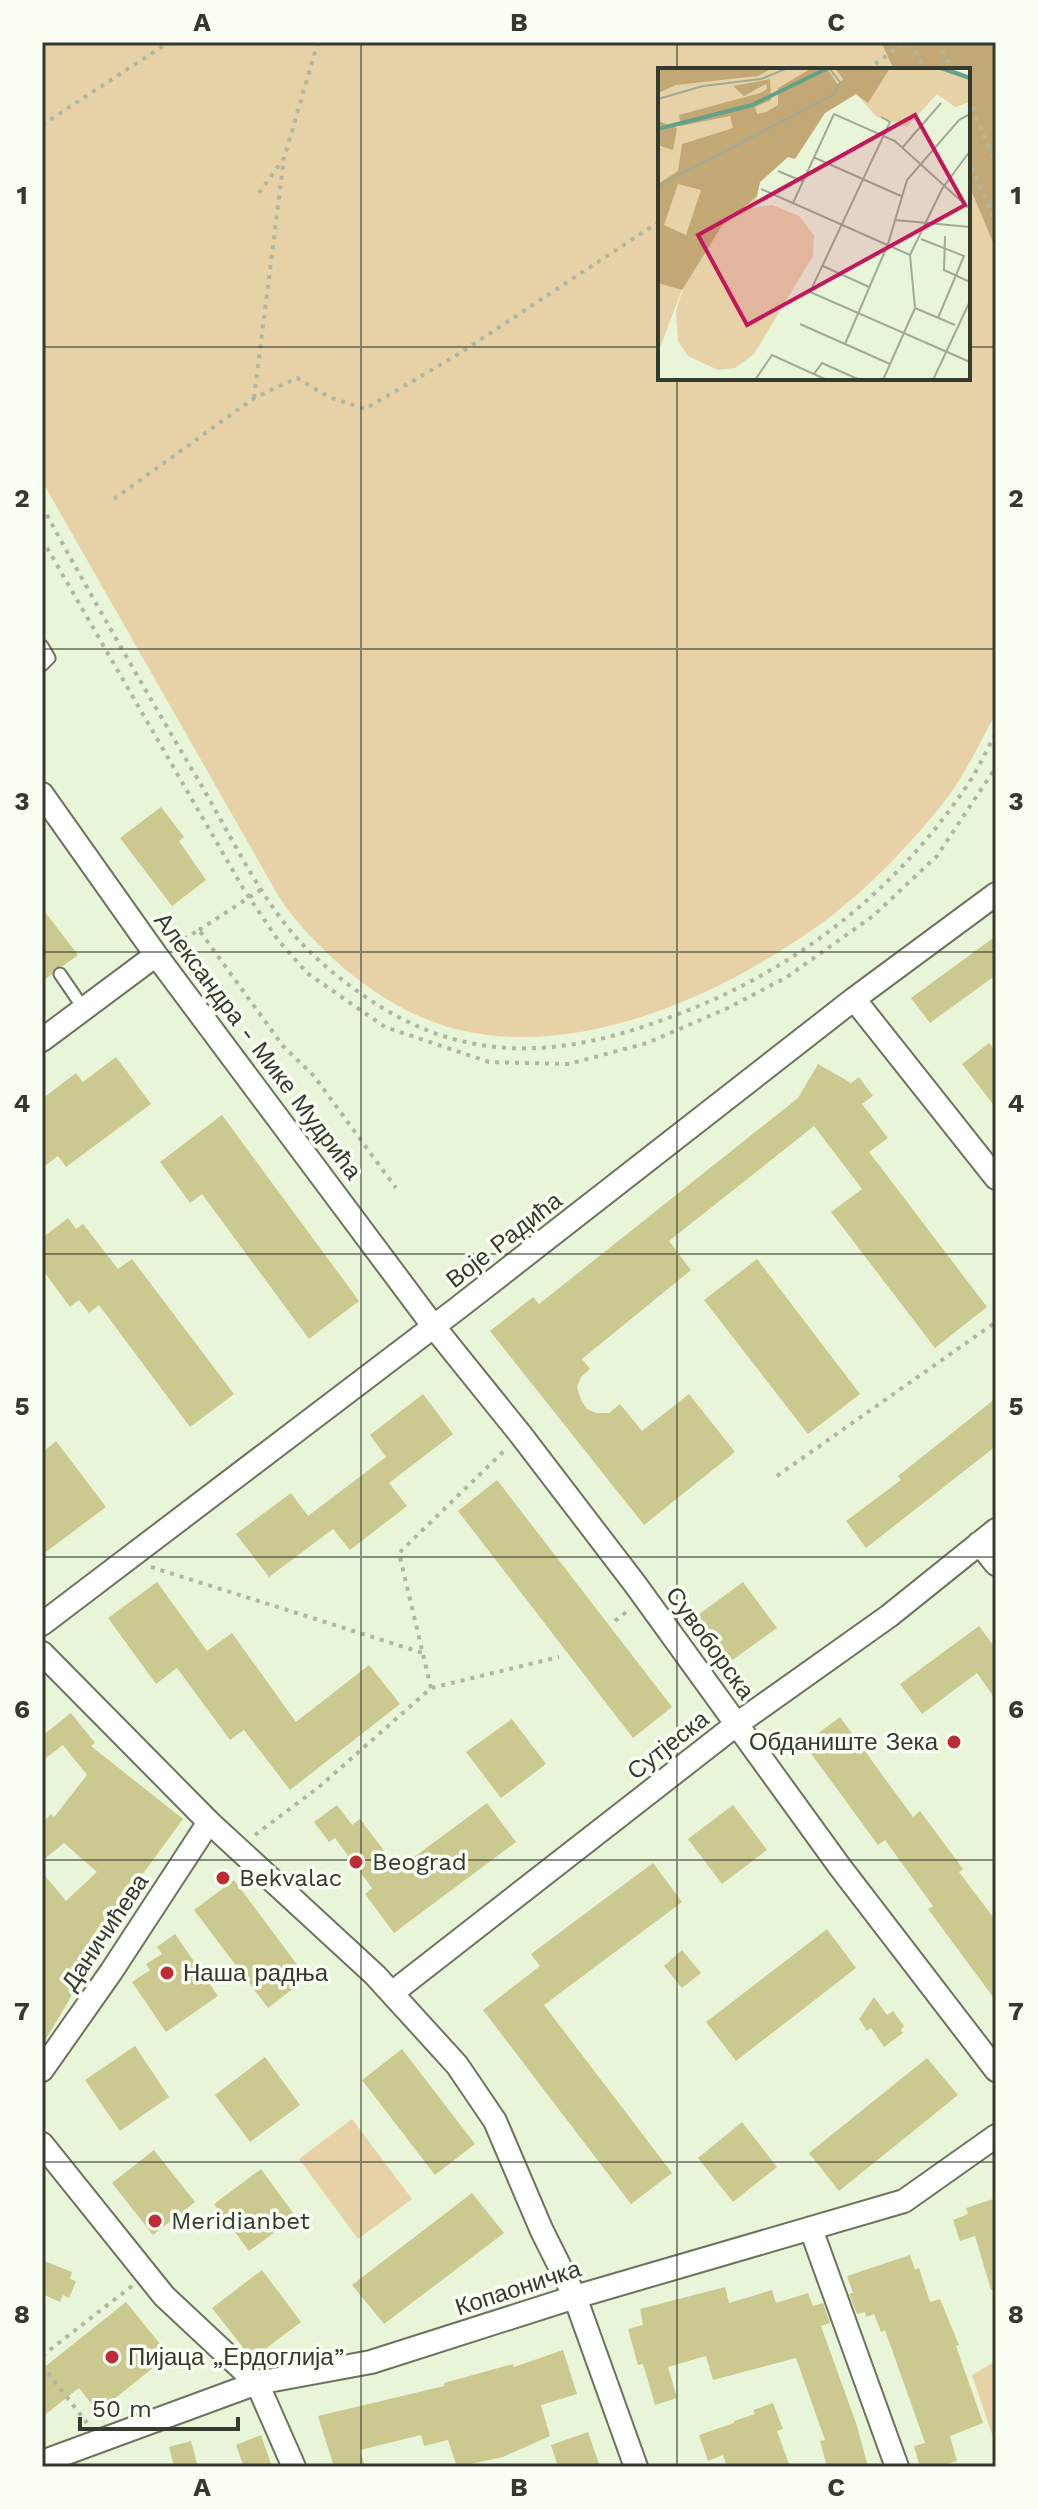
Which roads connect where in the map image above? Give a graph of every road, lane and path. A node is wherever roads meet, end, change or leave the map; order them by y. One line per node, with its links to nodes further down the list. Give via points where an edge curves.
1 (169, 42): 9 (path)
2 (318, 42): 10 (path)
3 (908, 42): 5 (path); 6 (path)
4 (937, 42): 7 (path)
5 (870, 68)
6 (924, 68)
7 (952, 68)
8 (970, 103): 12 (path)
9 (42, 125)
10 (284, 158): 13 (path); 16 (path)
11 (970, 163): 15 (path)
12 (996, 163)
13 (259, 193)
14 (658, 222): 16 (path, via 365,409 329,397 297,378)
15 (996, 223)
16 (254, 398): 17 (path)
17 (114, 499)
18 (42, 506): 25 (path)
19 (42, 539): 27 (path)
20 (42, 646): 21 (lane, via 49,658)
21 (42, 665)
22 (996, 733): 25 (path, via 969,784 935,830 869,900 783,965 736,991 611,1037 528,1049 484,1047 441,1037 402,1020 340,979 292,932)
23 (996, 767): 27 (path, via 937,856 873,916 787,977 647,1043 569,1064 489,1062 385,1027 307,973)
24 (42, 794): 29 (street, Александра - Мике Мудрића)
25 (262, 889): 27 (path)
26 (996, 894): 31 (street, Воје Радића)
27 (250, 898): 28 (path)
28 (199, 930): 29 (path); 35 (path)
29 (156, 955): 32 (street); 37 (street, Александра - Мике Мудрића)
30 (60, 974): 32 (lane)
31 (854, 999): 34 (street); 37 (street, Воје Радића)
32 (84, 1009): 33 (street)
33 (42, 1040)
34 (996, 1178)
35 (396, 1188)
36 (996, 1322): 39 (path)
37 (434, 1327): 38 (street, Сувоборска); 41 (street, Воје Радића)
38 (521, 1435): 45 (path, via 399,1553); 48 (street, Сувоборска)
39 (777, 1476)
40 (988, 1537): 42 (street, Сутјеска); 48 (street, Сутјеска, via 889,1616)
41 (127, 1559): 43 (street, Воје Радића); 45 (path)
42 (996, 1564)
43 (42, 1624)
44 (42, 1653): 49 (street)
45 (423, 1653): 47 (path)
46 (559, 1657): 47 (path)
47 (431, 1688): 50 (path, via 319,1787)
48 (737, 1724): 51 (street, Сутјеска); 53 (street, Сувоборска)
49 (209, 1822): 50 (street); 52 (street, Даничићева)
50 (237, 1848): 51 (street)
51 (392, 1993): 58 (street, via 457,2065 495,2121)
52 (42, 2070)
53 (996, 2070)
54 (996, 2136): 56 (street, Копаоничка, via 904,2201)
55 (42, 2144): 57 (street)
56 (811, 2229): 58 (street, Копаоничка); 66 (street)
57 (147, 2275): 59 (path); 61 (street)
58 (575, 2297): 61 (street, Копаоничка, via 371,2362); 65 (street)
59 (42, 2356)
60 (42, 2365): 62 (path)
61 (257, 2383): 62 (street, Копаоничка); 64 (street)
62 (101, 2440): 63 (street, Копаоничка)
63 (42, 2462)
64 (294, 2467)
65 (636, 2467)
66 (897, 2467)

